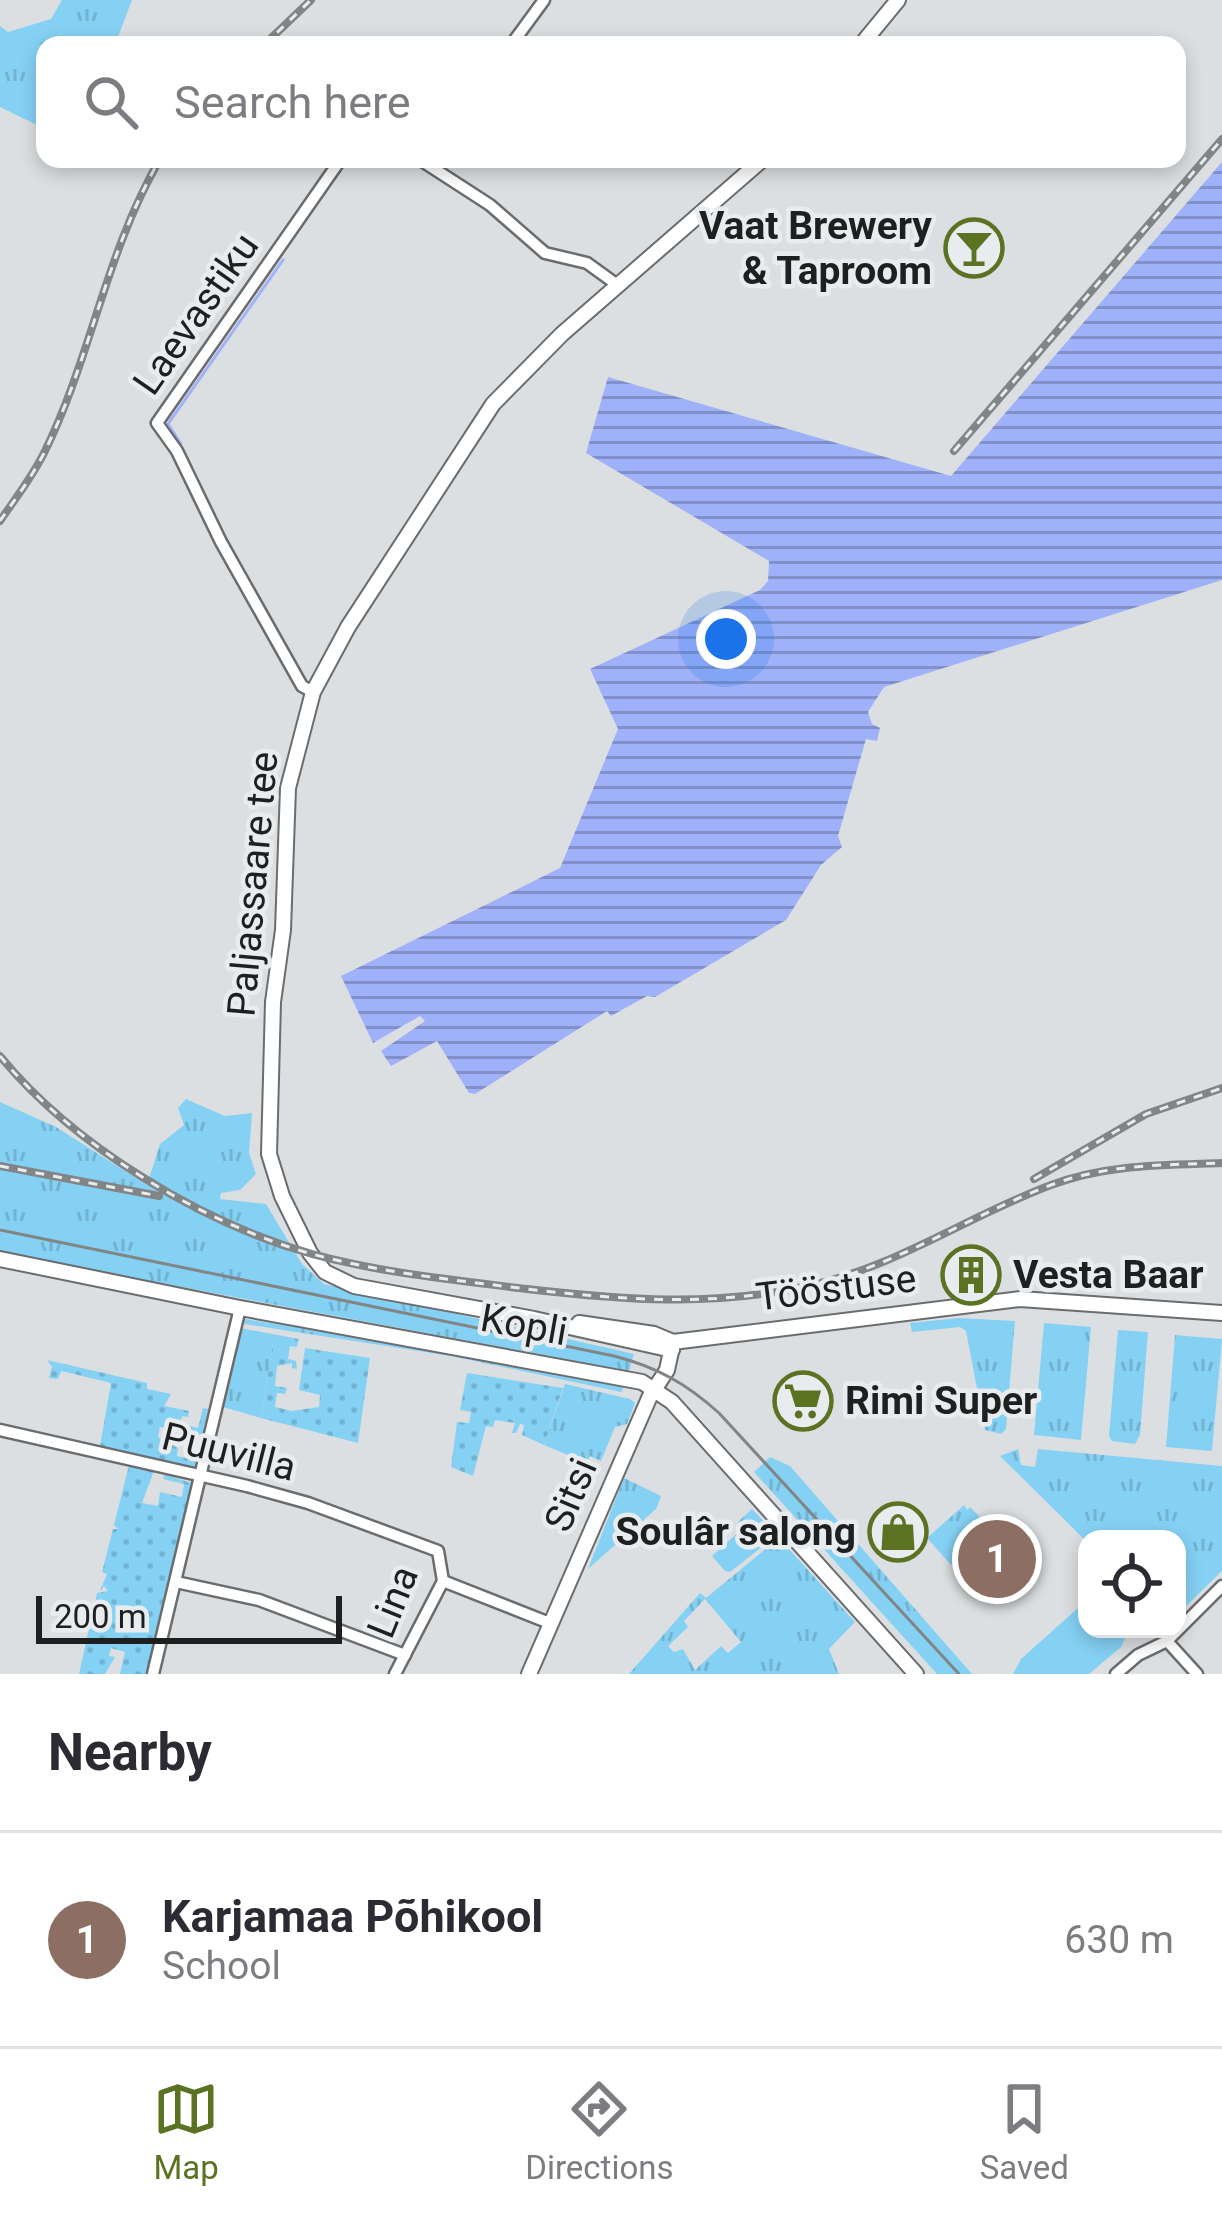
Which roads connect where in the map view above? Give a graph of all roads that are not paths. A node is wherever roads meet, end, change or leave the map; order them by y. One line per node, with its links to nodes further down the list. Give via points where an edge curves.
1 (544, 0): 3 (street)
2 (898, 0): 4 (street)
3 (518, 36)
4 (868, 36)
5 (335, 168): 9 (street, Laevastiku, via 157,423 302,686)
6 (434, 168): 8 (street, via 545,253 586,263)
7 (752, 168): 8 (street, Paljassaare tee)
8 (616, 284): 9 (street, Paljassaare tee, via 494,404)
9 (313, 692): 13 (street, Paljassaare tee, via 288,788 268,1113 274,1175 310,1253 325,1272 354,1286)
10 (0, 1259): 11 (street, Kopli)
11 (240, 1308): 14 (street, Kopli); 16 (street)
12 (1222, 1313): 13 (street, Tööstuse, via 1020,1299)
13 (673, 1346): 14 (street, Sitsi)
14 (655, 1388): 21 (street, Sitsi); 27 (street)
15 (0, 1430): 16 (street, Puuvilla)
16 (201, 1475): 17 (street, Puuvilla, via 308,1503); 19 (street)
17 (438, 1551): 18 (street, Lina)
18 (442, 1581): 21 (street); 23 (street, Lina)
19 (176, 1582): 23 (street, via 259,1600); 24 (street)
20 (1222, 1586): 22 (street)
21 (552, 1624): 26 (street, Sitsi)
22 (1167, 1641): 28 (street); 29 (street)
23 (405, 1654): 25 (street, Lina)
24 (153, 1674)
25 (395, 1674)
26 (529, 1674)
27 (916, 1674)
28 (1116, 1674)
29 (1197, 1674)

